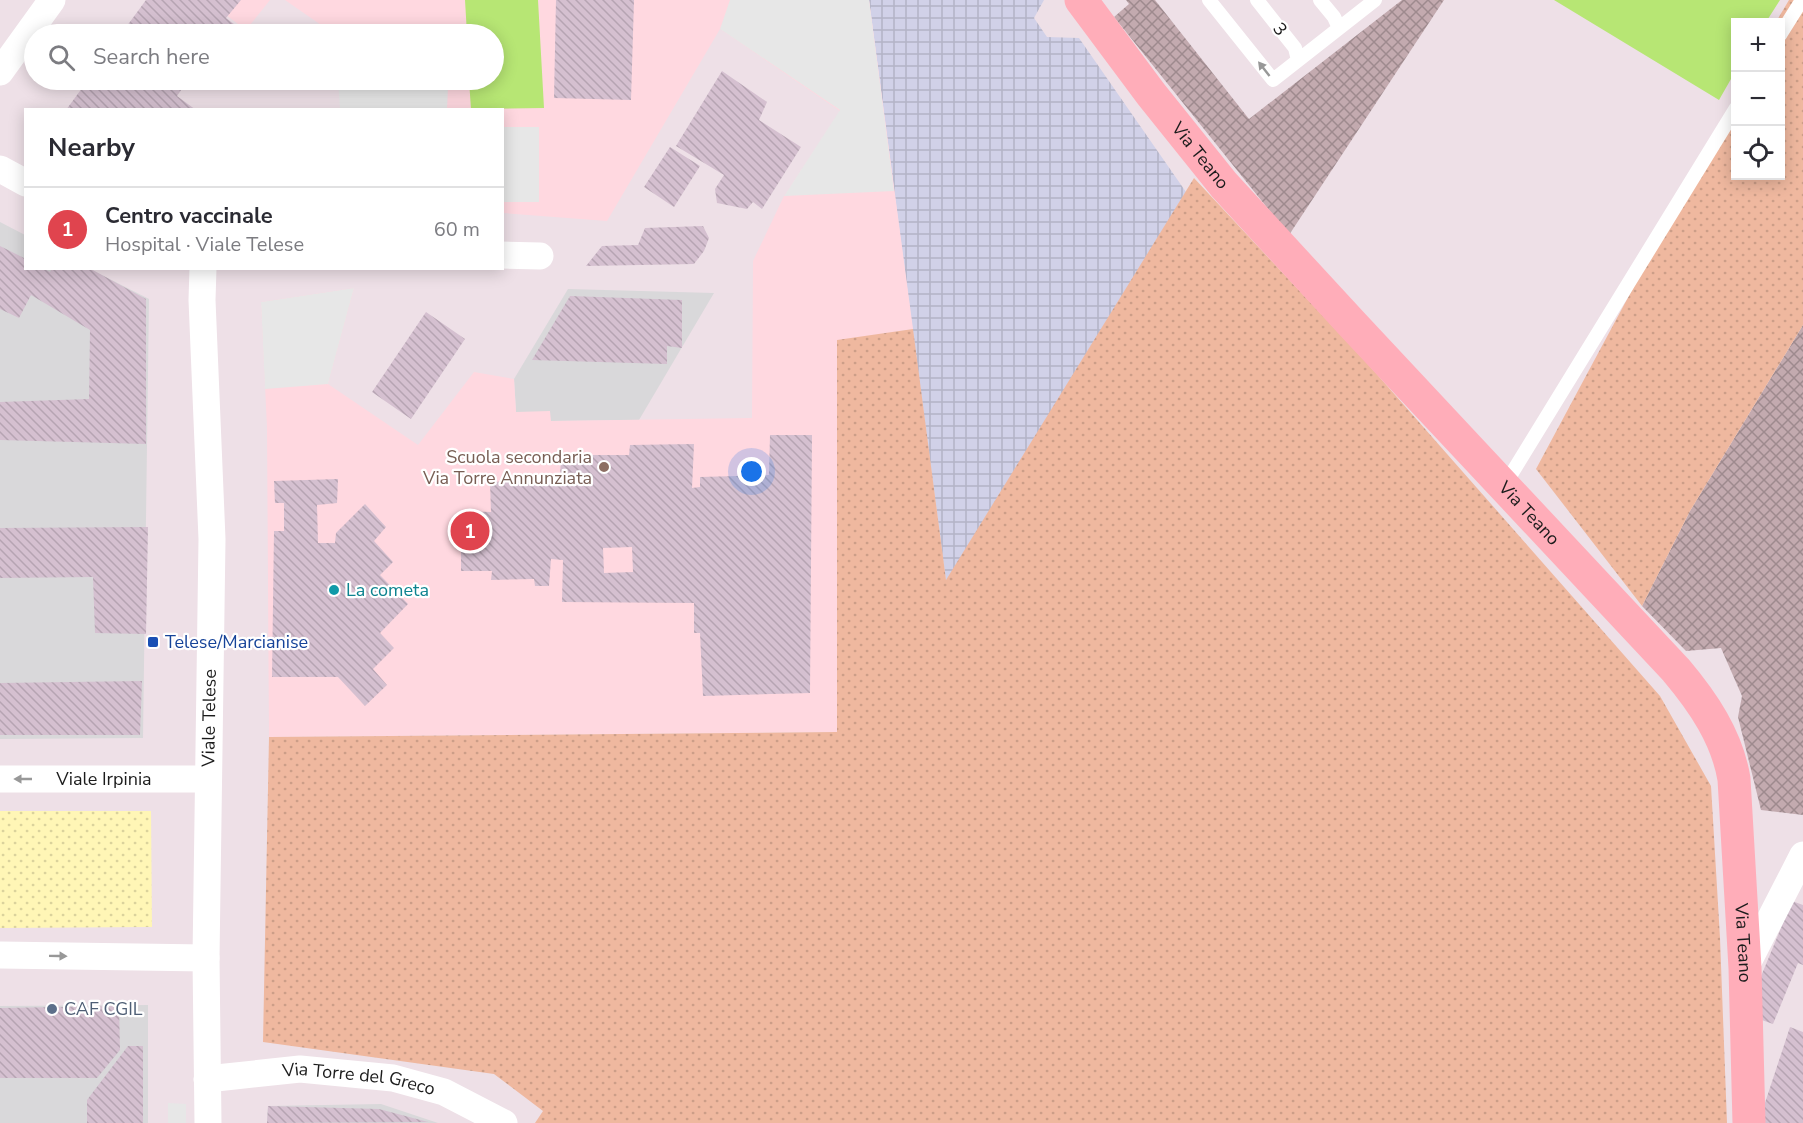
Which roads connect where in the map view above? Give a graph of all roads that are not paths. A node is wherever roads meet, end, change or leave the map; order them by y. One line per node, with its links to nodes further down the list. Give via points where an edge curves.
1 (52, 0): 8 (street)
2 (1081, 0): 20 (street, Via Teano, via 1224,185)
3 (1209, 0): 12 (lane, one-way to 3, via 1272,80)
4 (1257, 0): 12 (lane, 3, via 1295,48)
5 (1320, 0): 10 (lane)
6 (1375, 0): 10 (lane)
7 (1802, 0): 9 (lane)
8 (35, 24)
9 (1785, 26)
10 (1338, 28): 12 (lane)
11 (24, 39): 13 (street)
12 (1298, 60)
13 (0, 72)
14 (1731, 116): 20 (lane)
15 (0, 169): 16 (street)
16 (24, 182)
17 (504, 255): 18 (street)
18 (540, 256)
19 (197, 272): 22 (street, Viale Telese, via 212,539)
20 (1504, 486): 26 (street, Via Teano, via 1676,670 1716,728 1734,779)
21 (0, 779): 22 (street, Viale Irpinia, one-way to 21)
22 (208, 779): 25 (street, Viale Telese)
23 (1803, 855): 26 (street)
24 (0, 955): 25 (street, one-way to 25)
25 (206, 958): 27 (street, Viale Telese)
26 (1745, 968): 30 (street, Via Teano)
27 (207, 1079): 28 (street, Viale Telese); 29 (street, Via Torre del Greco, via 300,1070 393,1078 444,1092)
28 (208, 1123)
29 (504, 1123)
30 (1749, 1123)

